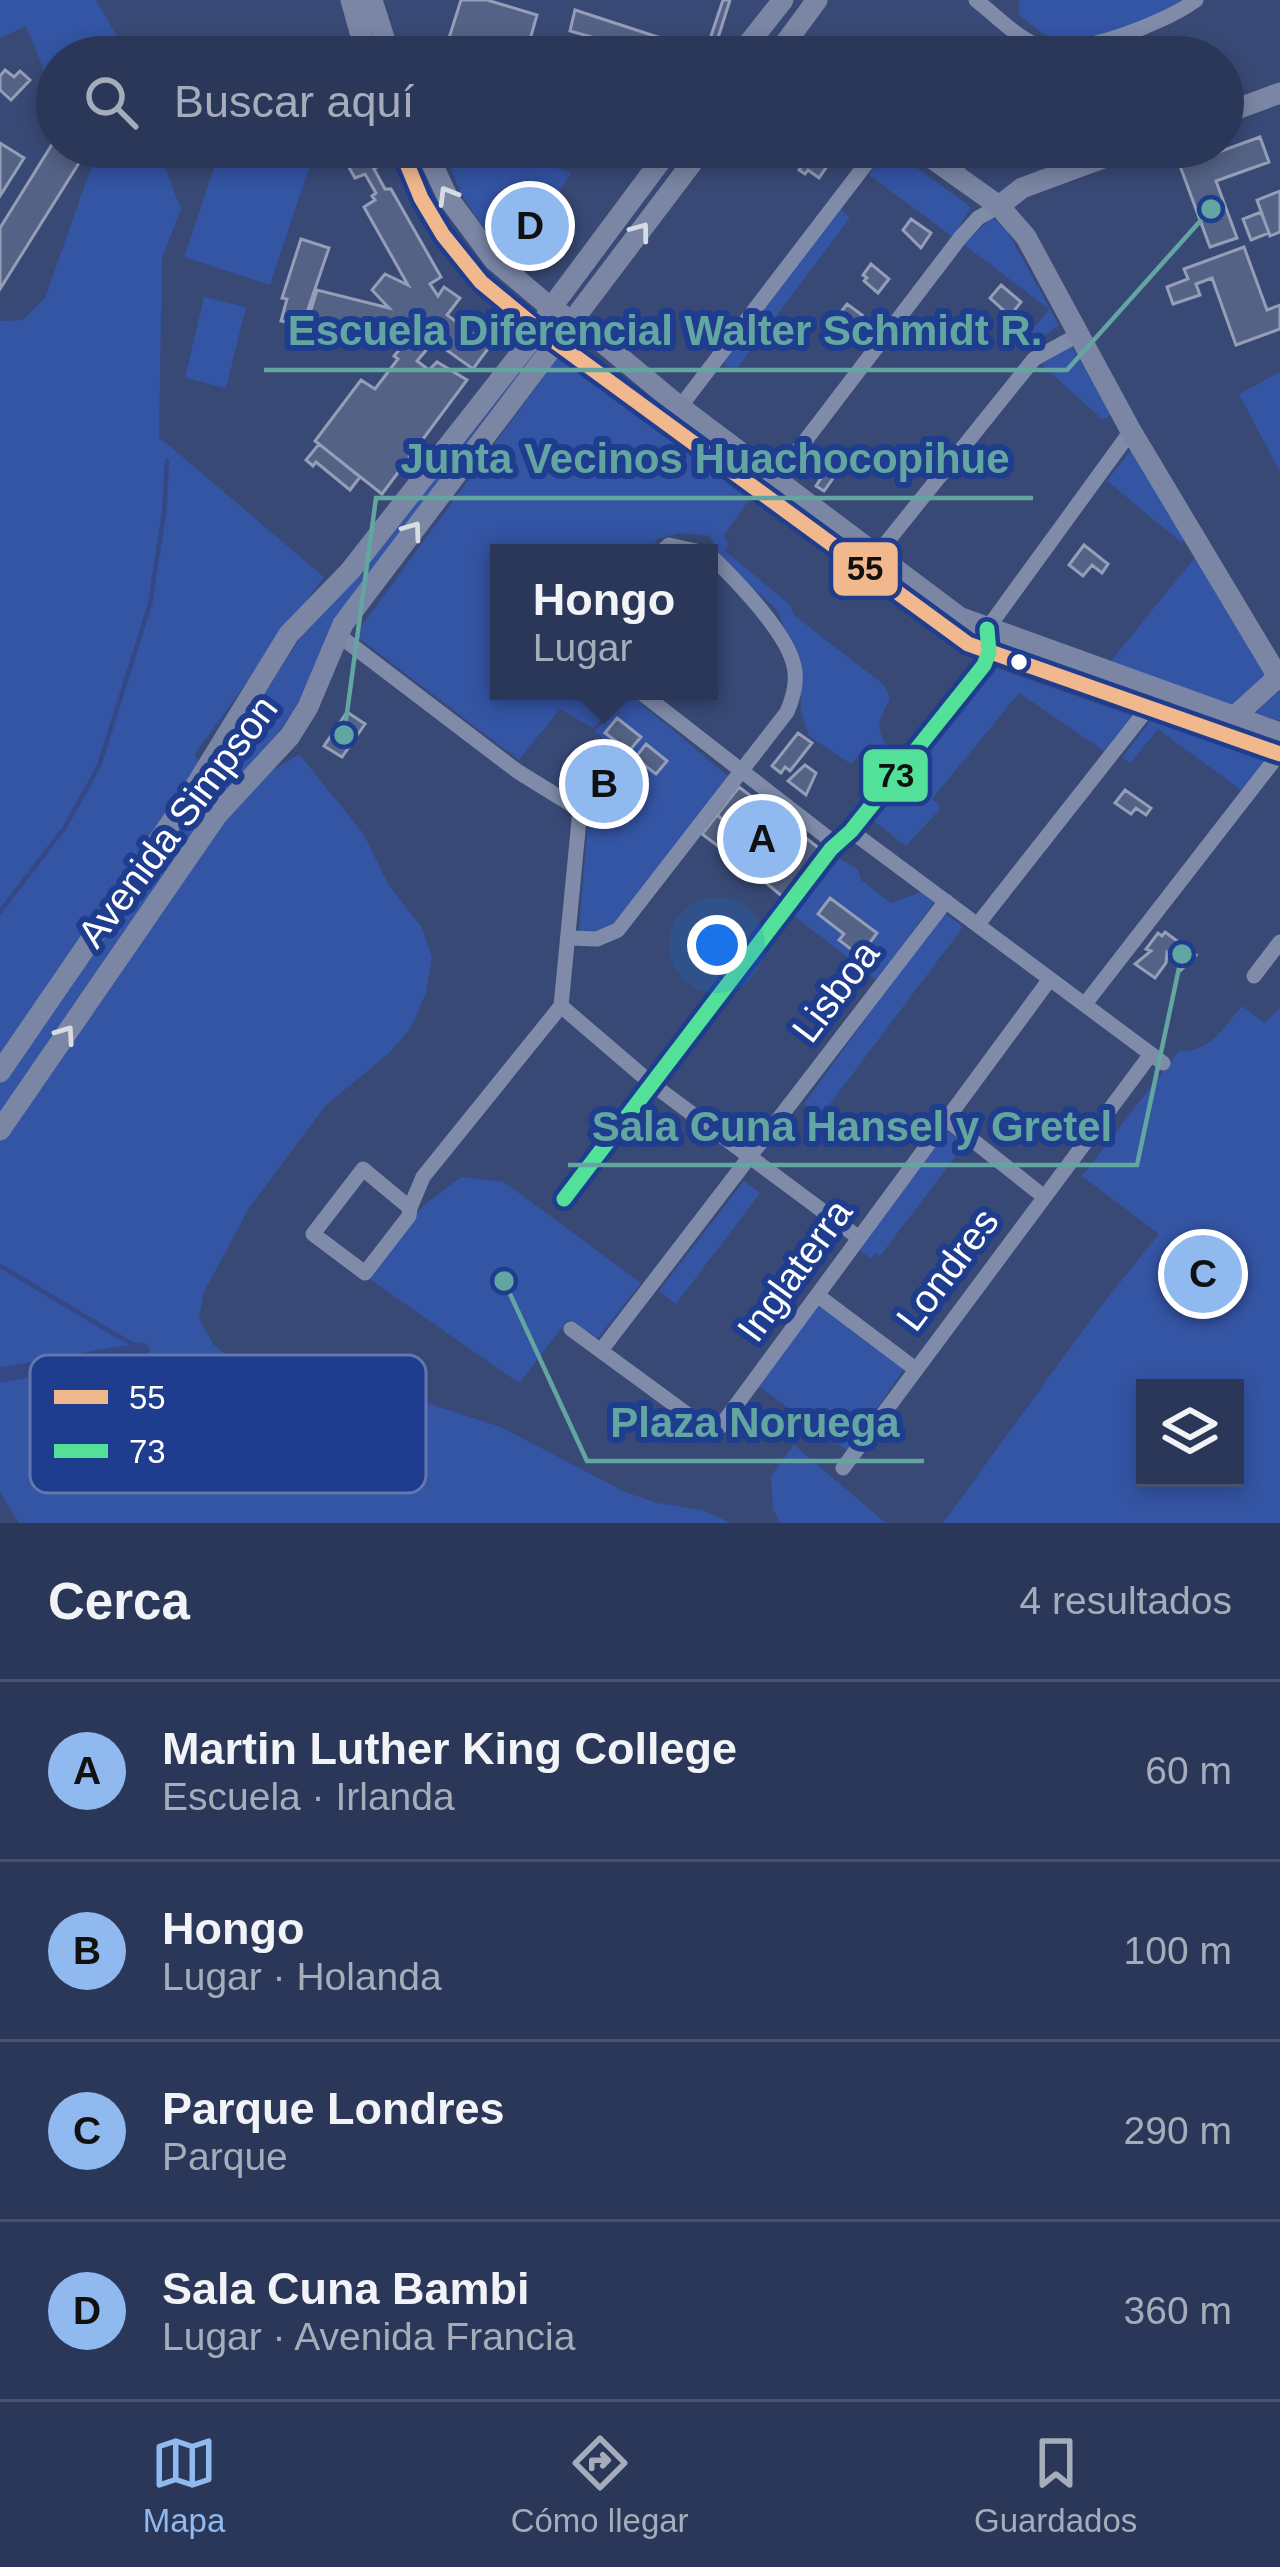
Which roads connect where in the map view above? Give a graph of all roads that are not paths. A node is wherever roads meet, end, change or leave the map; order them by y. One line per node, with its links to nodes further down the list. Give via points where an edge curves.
1 (350, 0): 7 (main road)
2 (372, 0): 7 (main road)
3 (783, 0): 8 (main road)
4 (817, 0): 13 (main road)
5 (976, 0): 14 (street)
6 (1196, 0): 15 (street)
7 (368, 28): 9 (main road); 10 (main road)
8 (758, 33): 11 (main road); 12 (main road)
9 (368, 36)
10 (374, 36)
11 (756, 36)
12 (762, 36)
13 (795, 36)
14 (1017, 36)
15 (1116, 36)
16 (1280, 92): 17 (main road)
17 (1244, 106)
18 (409, 168): 30 (main road, via 443,235 481,282)
19 (432, 168): 28 (main road, one-way to 19, via 478,243)
20 (655, 168): 28 (main road, Avenida Simpson)
21 (688, 168): 29 (main road, Avenida Simpson, one-way to 21)
22 (863, 168): 32 (street)
23 (946, 168): 26 (main road)
24 (957, 168): 26 (street)
25 (1076, 168): 27 (main road)
26 (954, 174): 27 (main road)
27 (999, 206): 31 (main road); 34 (street, via 960,238)
28 (551, 308): 29 (main road); 30 (main road, Avenida Simpson)
29 (572, 321): 30 (main road, Avenida Simpson); 32 (main road)
30 (548, 335): 37 (main road, Avenida Simpson, one-way to 30); 38 (main road, via 968,644); 46 (main road, Avenida Simpson, via 289,634)
31 (1078, 335): 33 (main road); 35 (street, via 1034,359)
32 (680, 406): 34 (main road)
33 (1131, 431): 38 (street); 39 (main road)
34 (776, 479): 35 (main road)
35 (878, 553): 38 (main road)
36 (718, 566): 45 (street, via 778,633 794,664 787,712)
37 (337, 634): 47 (main road, Avenida Simpson, via 290,736); 52 (street, via 580,810)
38 (988, 640): 41 (main road); 42 (main road); 48 (street, via 984,665)
39 (1279, 678): 42 (main road)
40 (651, 700): 45 (street)
41 (1148, 708): 44 (main road); 51 (street)
42 (1234, 717): 43 (main road)
43 (1280, 733)
44 (1280, 754): 56 (street)
45 (741, 770): 49 (street); 52 (street, via 618,930)
46 (188, 798): 47 (main road); 58 (main road, Avenida Simpson)
47 (217, 815): 61 (main road, Avenida Simpson, one-way to 47)
48 (851, 831): 49 (street); 50 (street)
49 (837, 845): 59 (street)
50 (946, 901): 51 (street); 62 (street, Lisboa)
51 (978, 924): 55 (street)
52 (570, 938): 57 (street)
53 (1280, 942): 54 (street)
54 (1254, 976)
55 (1050, 979): 56 (street); 60 (street, Inglaterra)
56 (1085, 1004): 63 (street, Londres, via 1156,1058)
57 (561, 1006): 59 (street); 65 (street, via 422,1178)
58 (0, 1072)
59 (652, 1084): 62 (street); 64 (street)
60 (946, 1119): 63 (street); 66 (street, Inglaterra)
61 (0, 1130)
62 (750, 1156): 66 (street); 69 (street, Lisboa)
63 (1042, 1196): 70 (street, Londres)
64 (564, 1199)
65 (410, 1208): 65 (street, via 365,1274 313,1234 363,1169)
66 (859, 1238): 67 (street, Inglaterra)
67 (817, 1295): 69 (street, Inglaterra, via 720,1427 706,1428); 70 (street)
68 (572, 1329): 69 (street)
69 (602, 1349)
70 (914, 1368): 71 (street, Londres)
71 (843, 1468)

